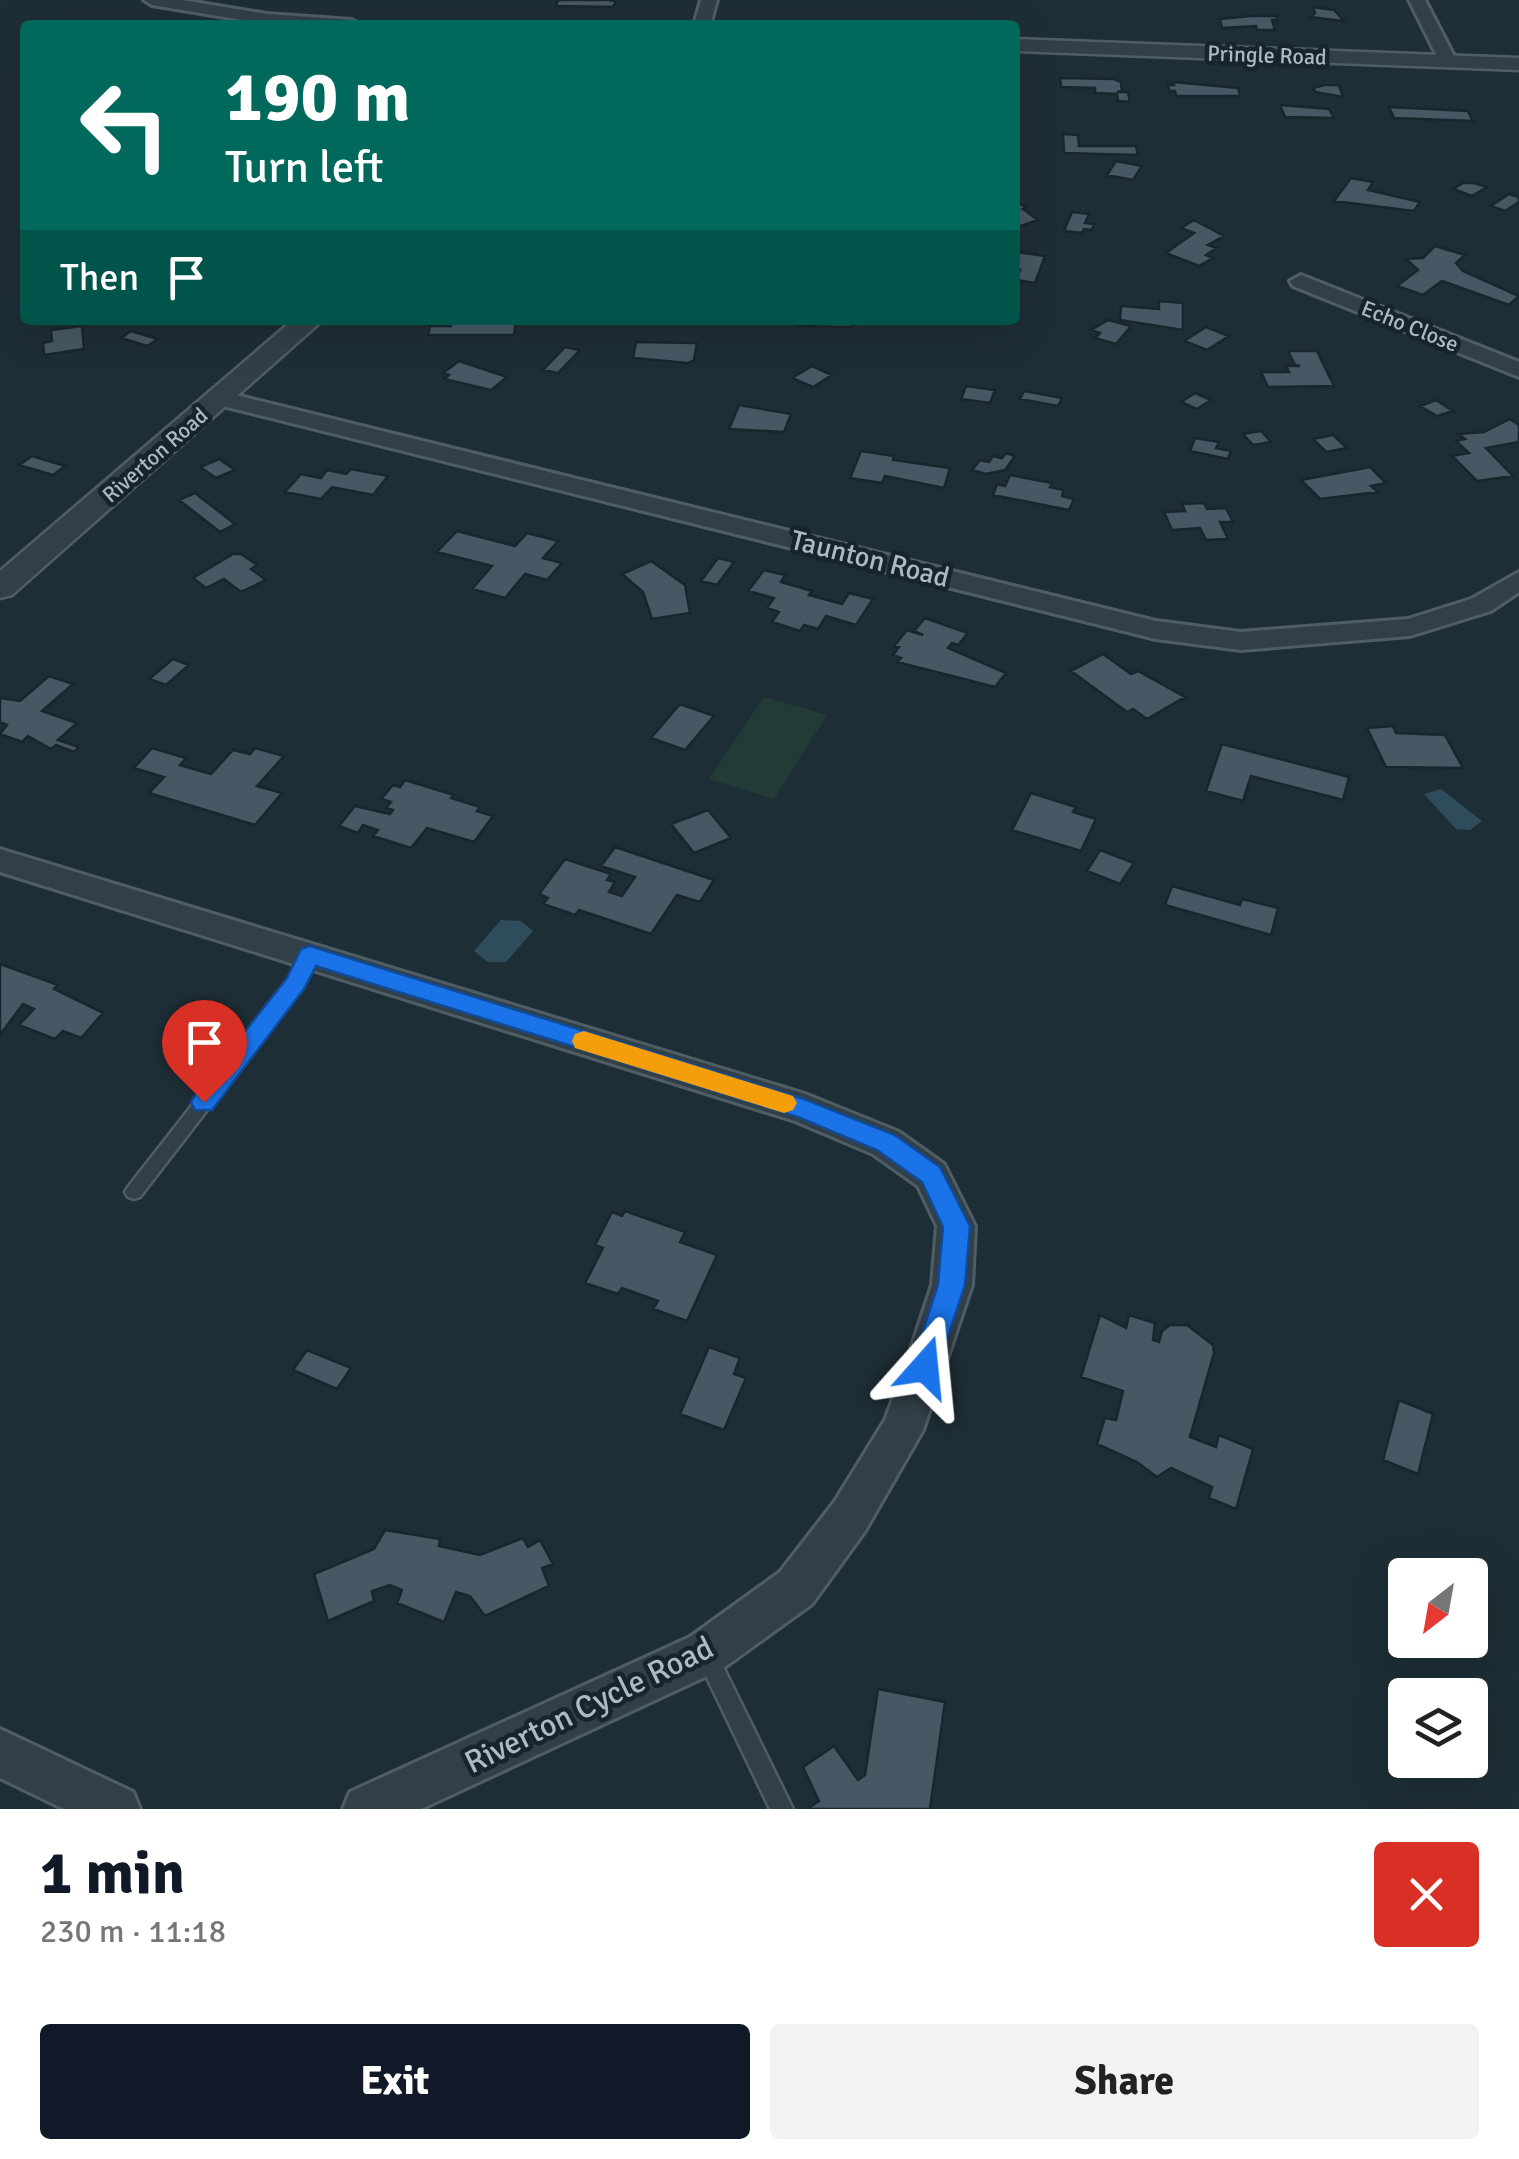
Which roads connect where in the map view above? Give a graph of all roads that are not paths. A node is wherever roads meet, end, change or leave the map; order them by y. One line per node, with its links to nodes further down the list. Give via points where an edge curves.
1 (152, 0): 3 (street)
2 (1417, 0): 5 (street)
3 (281, 20)
4 (1020, 45): 5 (street, Pringle Road)
5 (1448, 62): 6 (street, Pringle Road)
6 (1519, 64)
7 (1301, 281): 9 (street, Echo Close)
8 (303, 325): 10 (street, Riverton Road)
9 (1519, 370)
10 (219, 398): 11 (street, Taunton Road, via 1156,630 1242,641 1410,627 1482,605); 12 (street, Riverton Road)
11 (1519, 580)
12 (0, 588)
13 (0, 860): 14 (street, Riverton Cycle Road)
14 (310, 955): 15 (lane, via 296,983); 16 (street, Riverton Cycle Road, via 804,1109 886,1143 931,1175 956,1226 952,1285 902,1430 796,1588)
15 (134, 1192)
16 (706, 1653): 19 (street, Riverton Cycle Road); 20 (lane)
17 (0, 1753): 18 (street)
18 (116, 1809)
19 (367, 1809)
20 (782, 1809)

